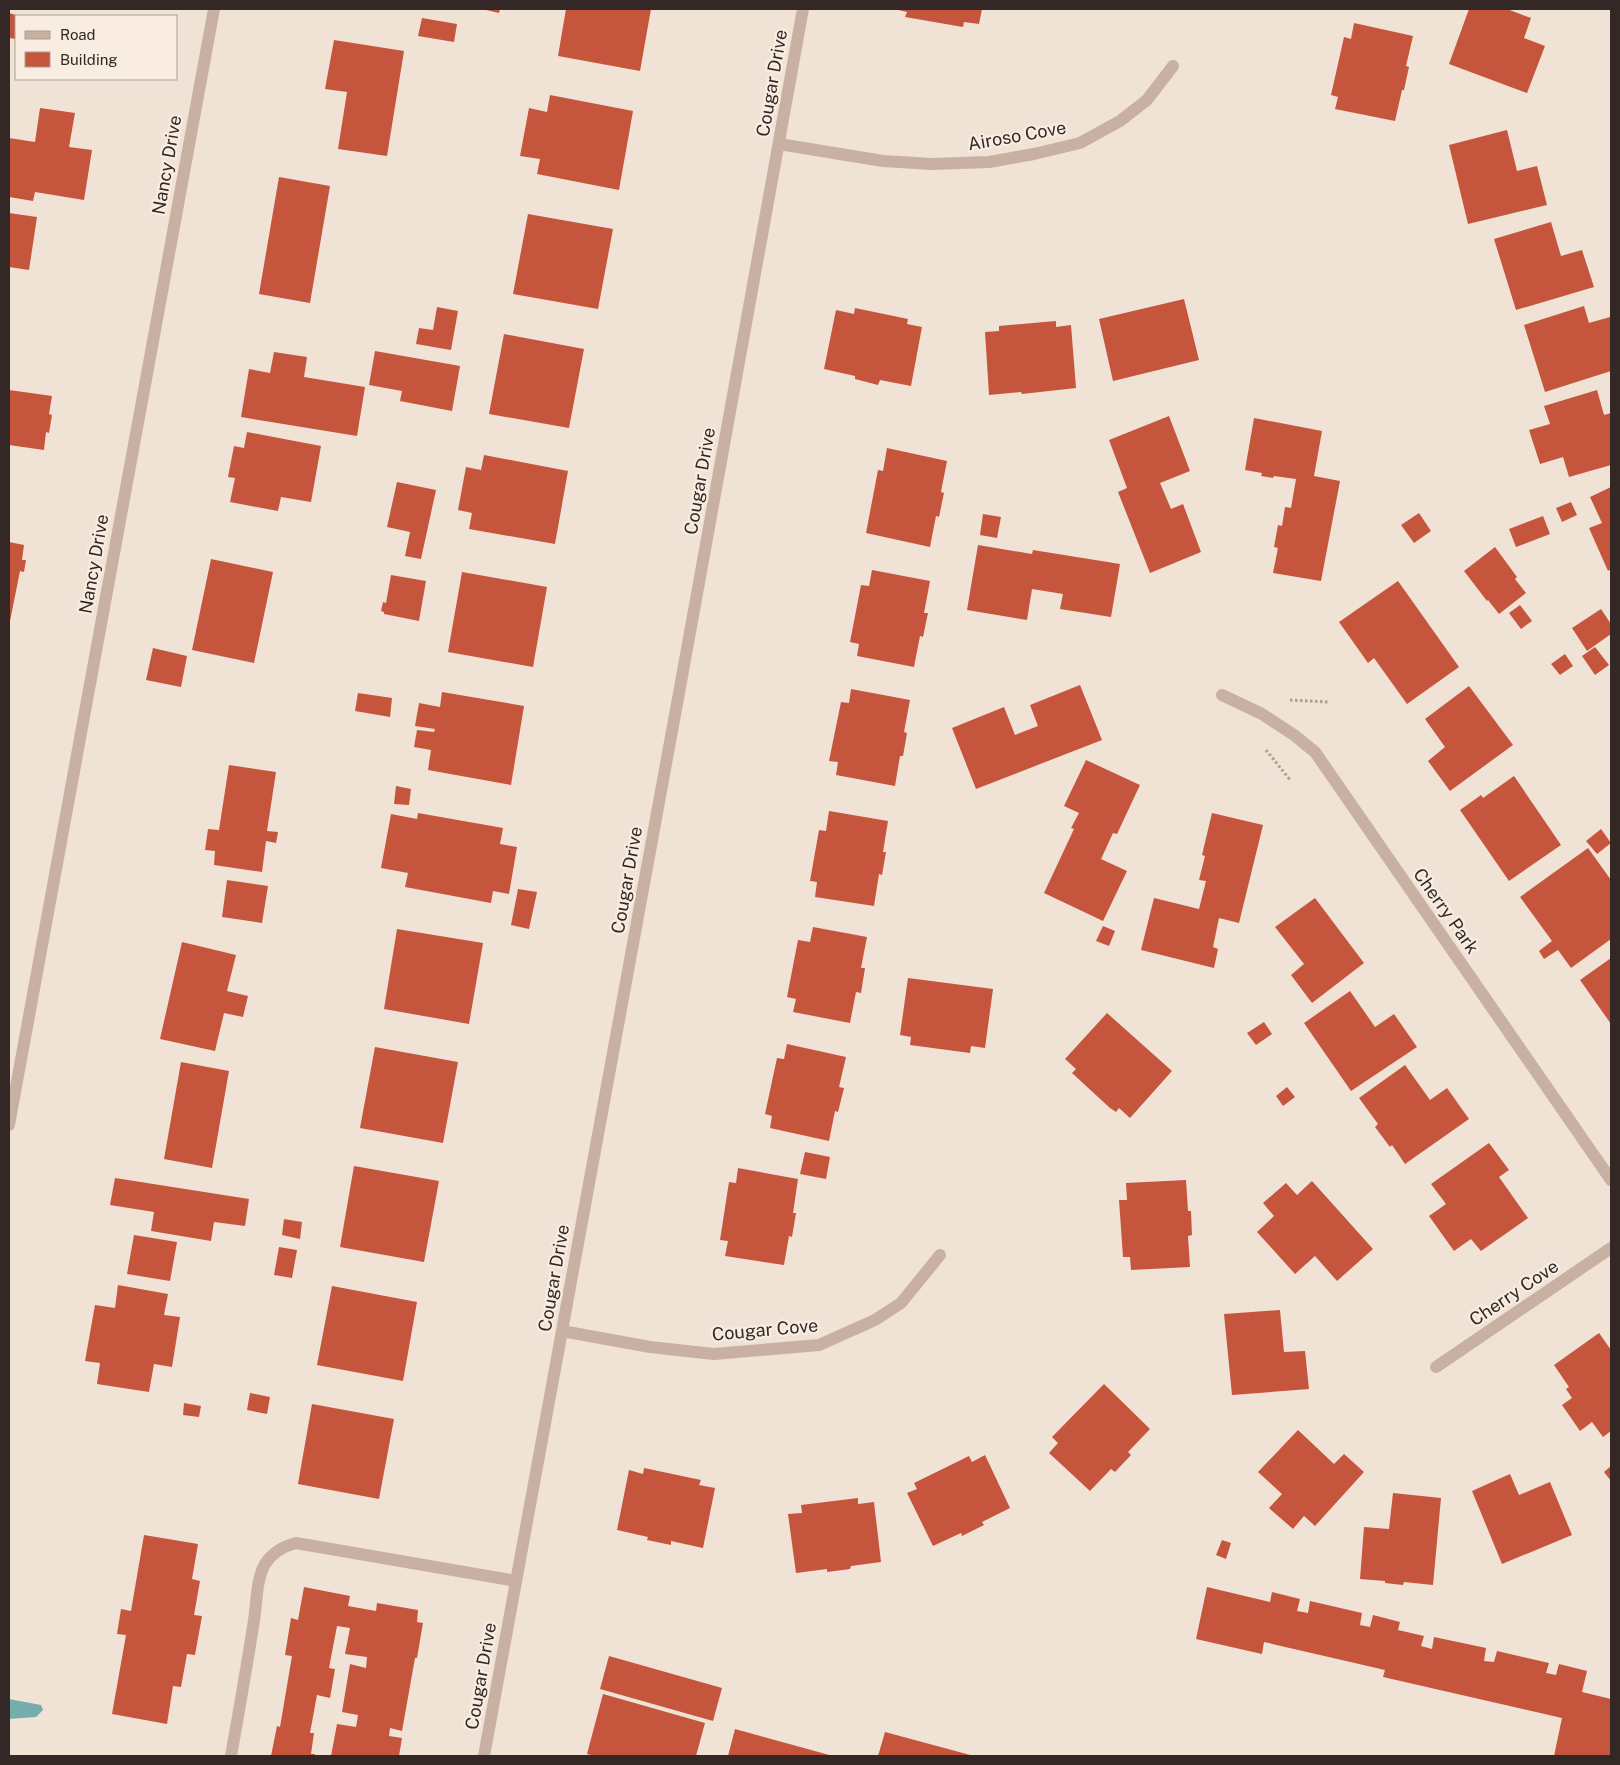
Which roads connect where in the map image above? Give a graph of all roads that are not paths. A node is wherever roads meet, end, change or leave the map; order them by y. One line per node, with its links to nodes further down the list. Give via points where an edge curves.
1 (214, 9): 6 (street, Nancy Drive)
2 (803, 9): 4 (street, Cougar Drive)
3 (1173, 66): 4 (street, Airoso Cove, via 1147,100 1120,121 1080,143 1034,154 989,162 932,164 883,162)
4 (779, 144): 10 (street, Cougar Drive)
5 (1222, 695): 7 (street, Cherry Park, via 1262,714 1315,752)
6 (9, 1125)
7 (1611, 1180)
8 (1611, 1248): 11 (street, Cherry Cove)
9 (940, 1255): 10 (street, Cougar Cove, via 901,1303 875,1320 819,1345 714,1354 650,1347)
10 (562, 1331): 12 (street, Cougar Drive)
11 (1436, 1367)
12 (516, 1581): 13 (street, via 296,1543 286,1546 269,1559 260,1577); 14 (street, Cougar Drive)
13 (231, 1756)
14 (484, 1756)

